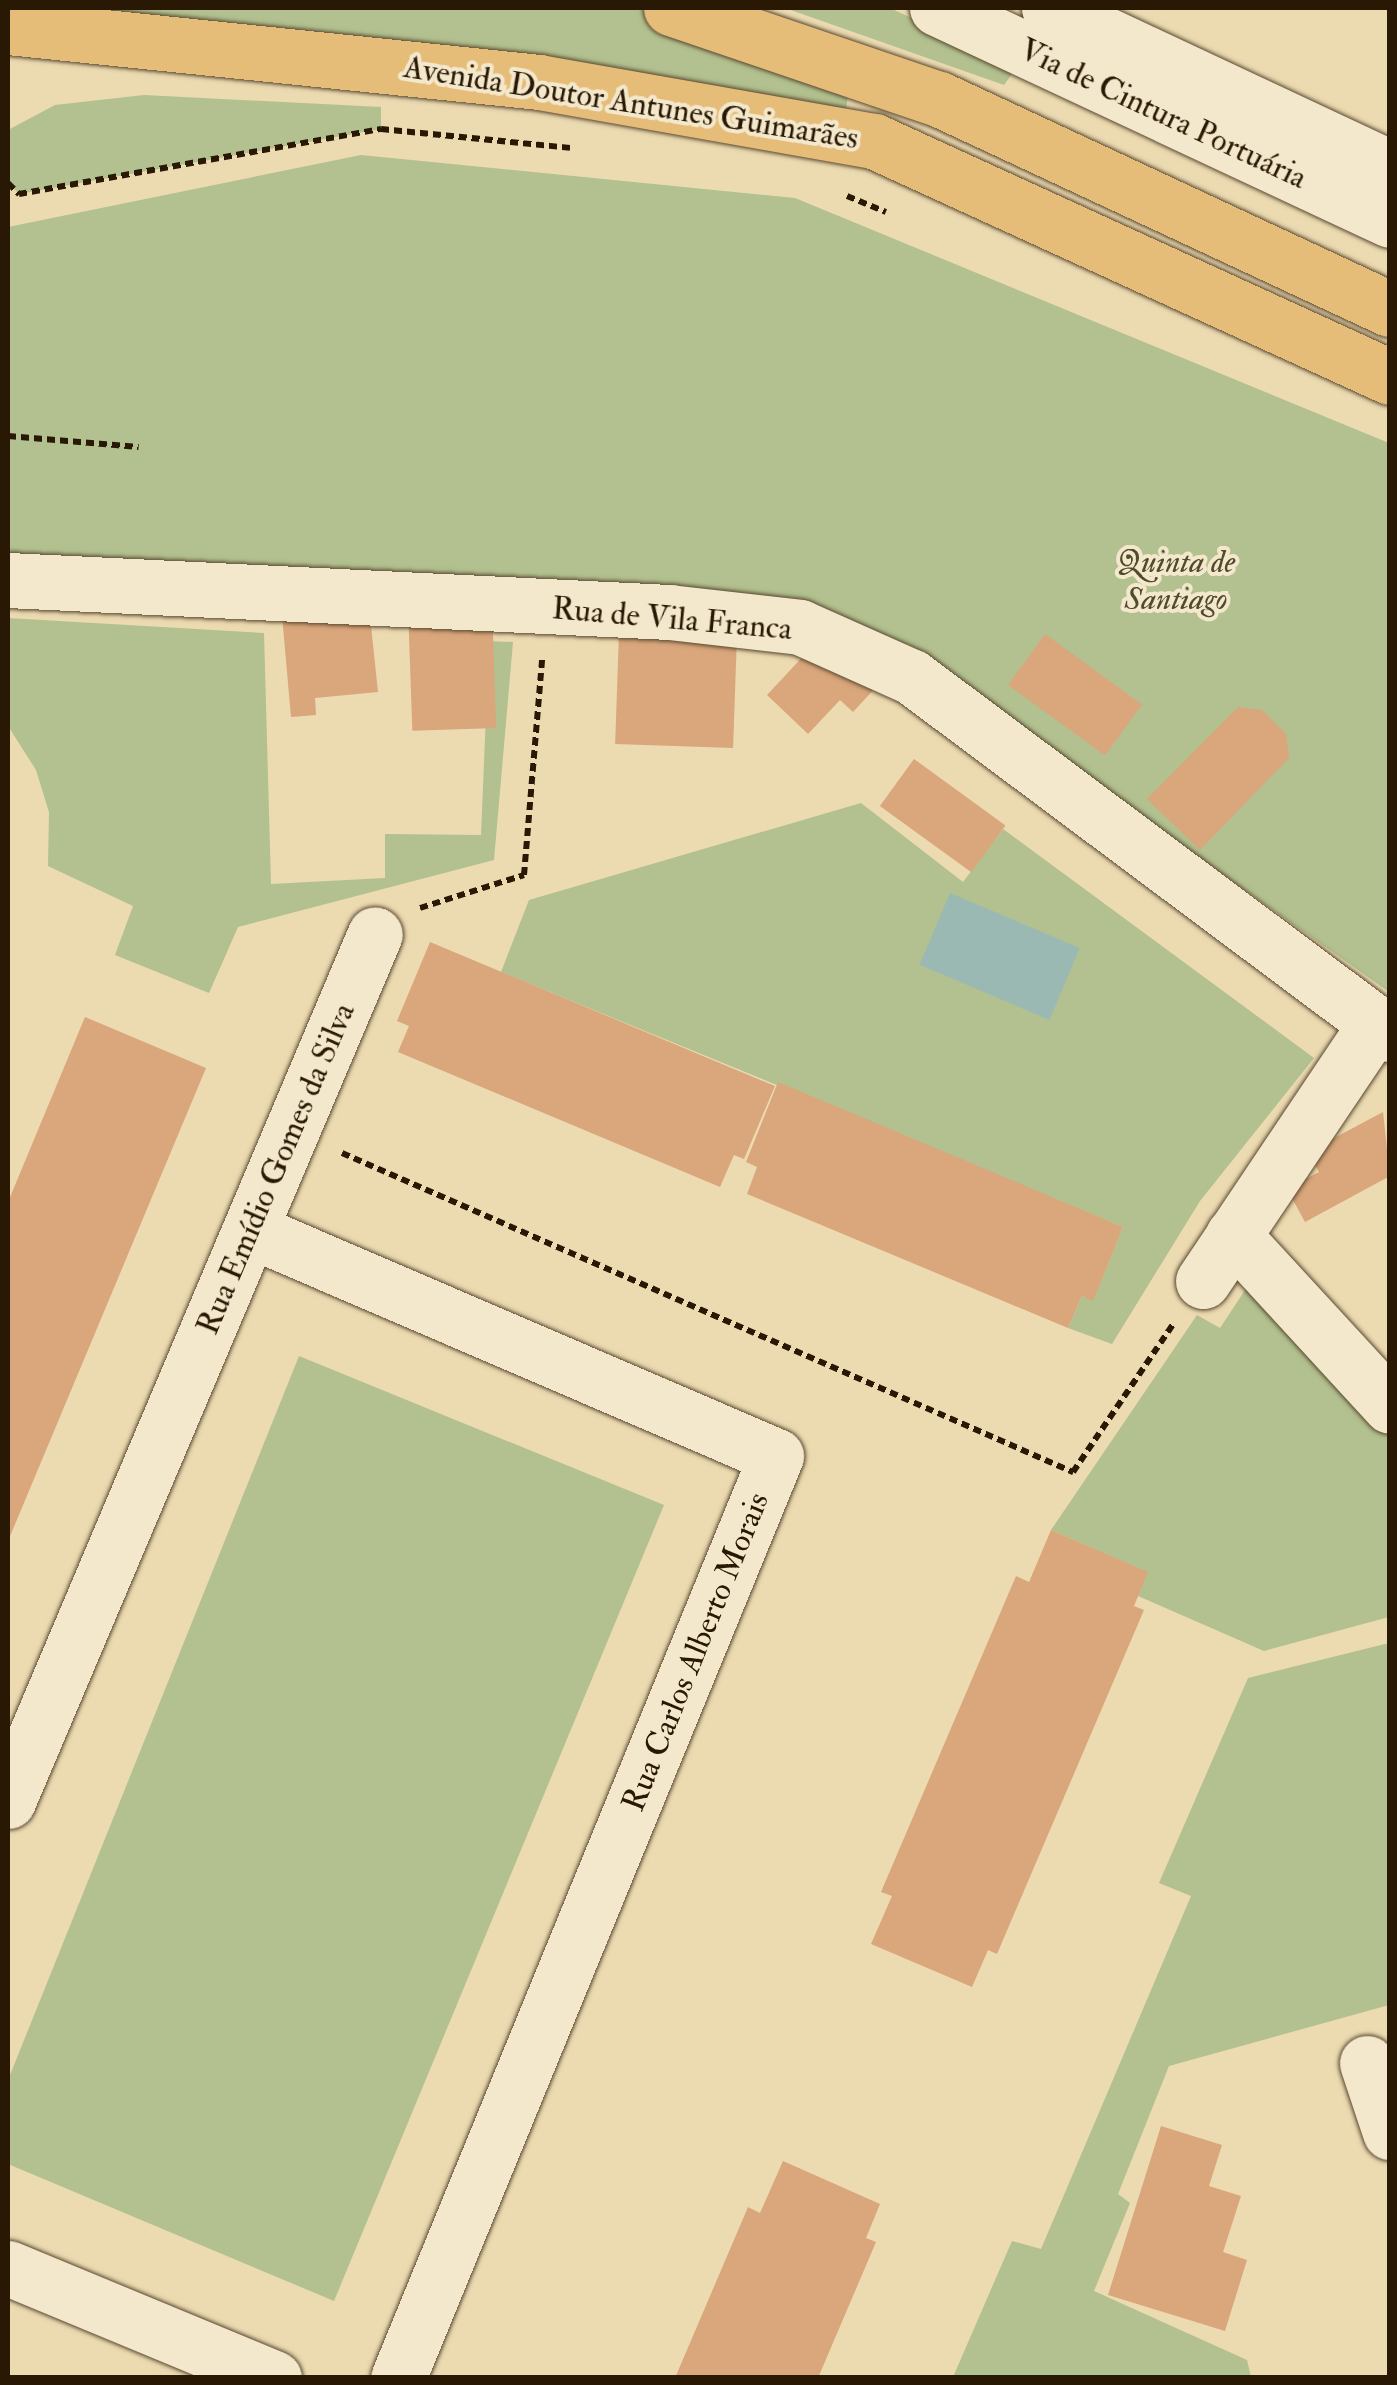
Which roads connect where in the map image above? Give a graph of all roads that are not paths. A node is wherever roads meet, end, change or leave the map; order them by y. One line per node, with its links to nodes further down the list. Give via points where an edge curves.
1 (671, 8): 7 (main road, Avenida Doutor Antunes Guimarães, via 938,99)
2 (938, 8): 6 (street, Via de Cintura Portuária)
3 (1049, 8): 5 (street, Via de Cintura Portuária)
4 (43, 33): 8 (main road, Avenida Doutor Antunes Guimarães, via 539,82 874,140)
5 (1390, 168)
6 (1390, 220)
7 (1390, 309)
8 (1390, 377)
9 (8, 580): 11 (street, Rua de Vila Franca, via 800,627 912,677)
10 (375, 934): 12 (street, Rua Emídio Gomes da Silva)
11 (1383, 1029): 13 (street)
12 (250, 1230): 16 (street, Rua Emídio Gomes da Silva); 21 (street, Rua Carlos Alberto Morais, via 776,1456)
13 (1233, 1234): 14 (street); 15 (street)
14 (1203, 1281)
15 (1390, 1406)
16 (8, 1801)
17 (1367, 2063): 18 (street)
18 (1390, 2132)
19 (8, 2268): 20 (street)
20 (274, 2378)
21 (398, 2378)

